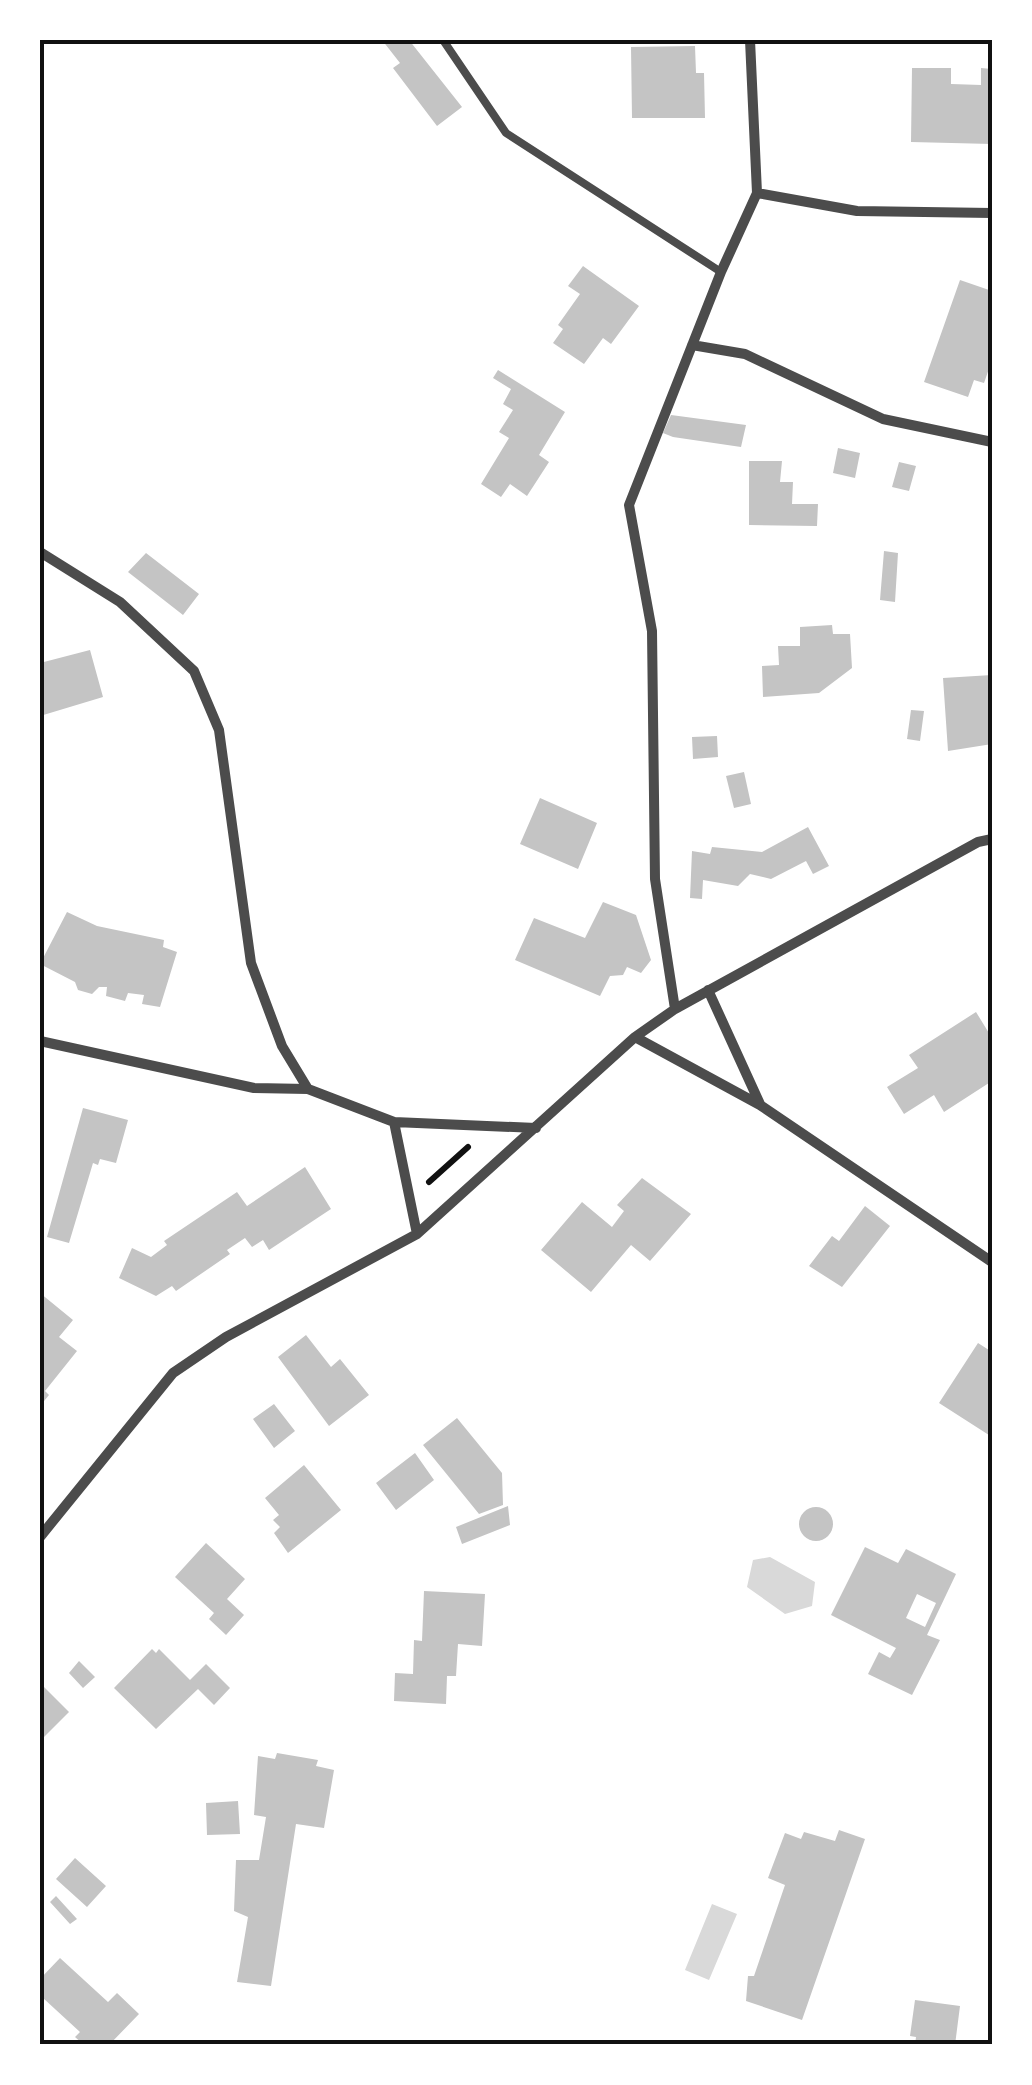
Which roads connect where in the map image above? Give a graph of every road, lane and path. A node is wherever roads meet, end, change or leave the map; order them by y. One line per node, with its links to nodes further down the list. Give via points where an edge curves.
1 (443, 40): 5 (lane, via 506,133)
2 (750, 40): 3 (street)
3 (758, 193): 4 (street, via 857,211); 5 (street)
4 (992, 214)
5 (721, 272): 6 (street)
6 (692, 345): 7 (street, via 746,354 883,419); 11 (street, via 629,506 652,631 655,880)
7 (992, 442)
8 (40, 552): 14 (street, via 120,602 194,670 219,730 251,963 282,1046)
9 (992, 839): 10 (street)
10 (708, 990): 11 (street); 15 (street)
11 (675, 1009): 12 (street)
12 (635, 1037): 15 (street); 18 (street)
13 (40, 1041): 14 (street, via 254,1088)
14 (308, 1089): 16 (street)
15 (760, 1105): 21 (street)
16 (394, 1122): 17 (street); 19 (street)
17 (492, 1126): 18 (street); 19 (path)
18 (536, 1128): 20 (street)
19 (410, 1200): 20 (street)
20 (417, 1234): 22 (street, via 174,1372)
21 (992, 1262)
22 (40, 1537)

